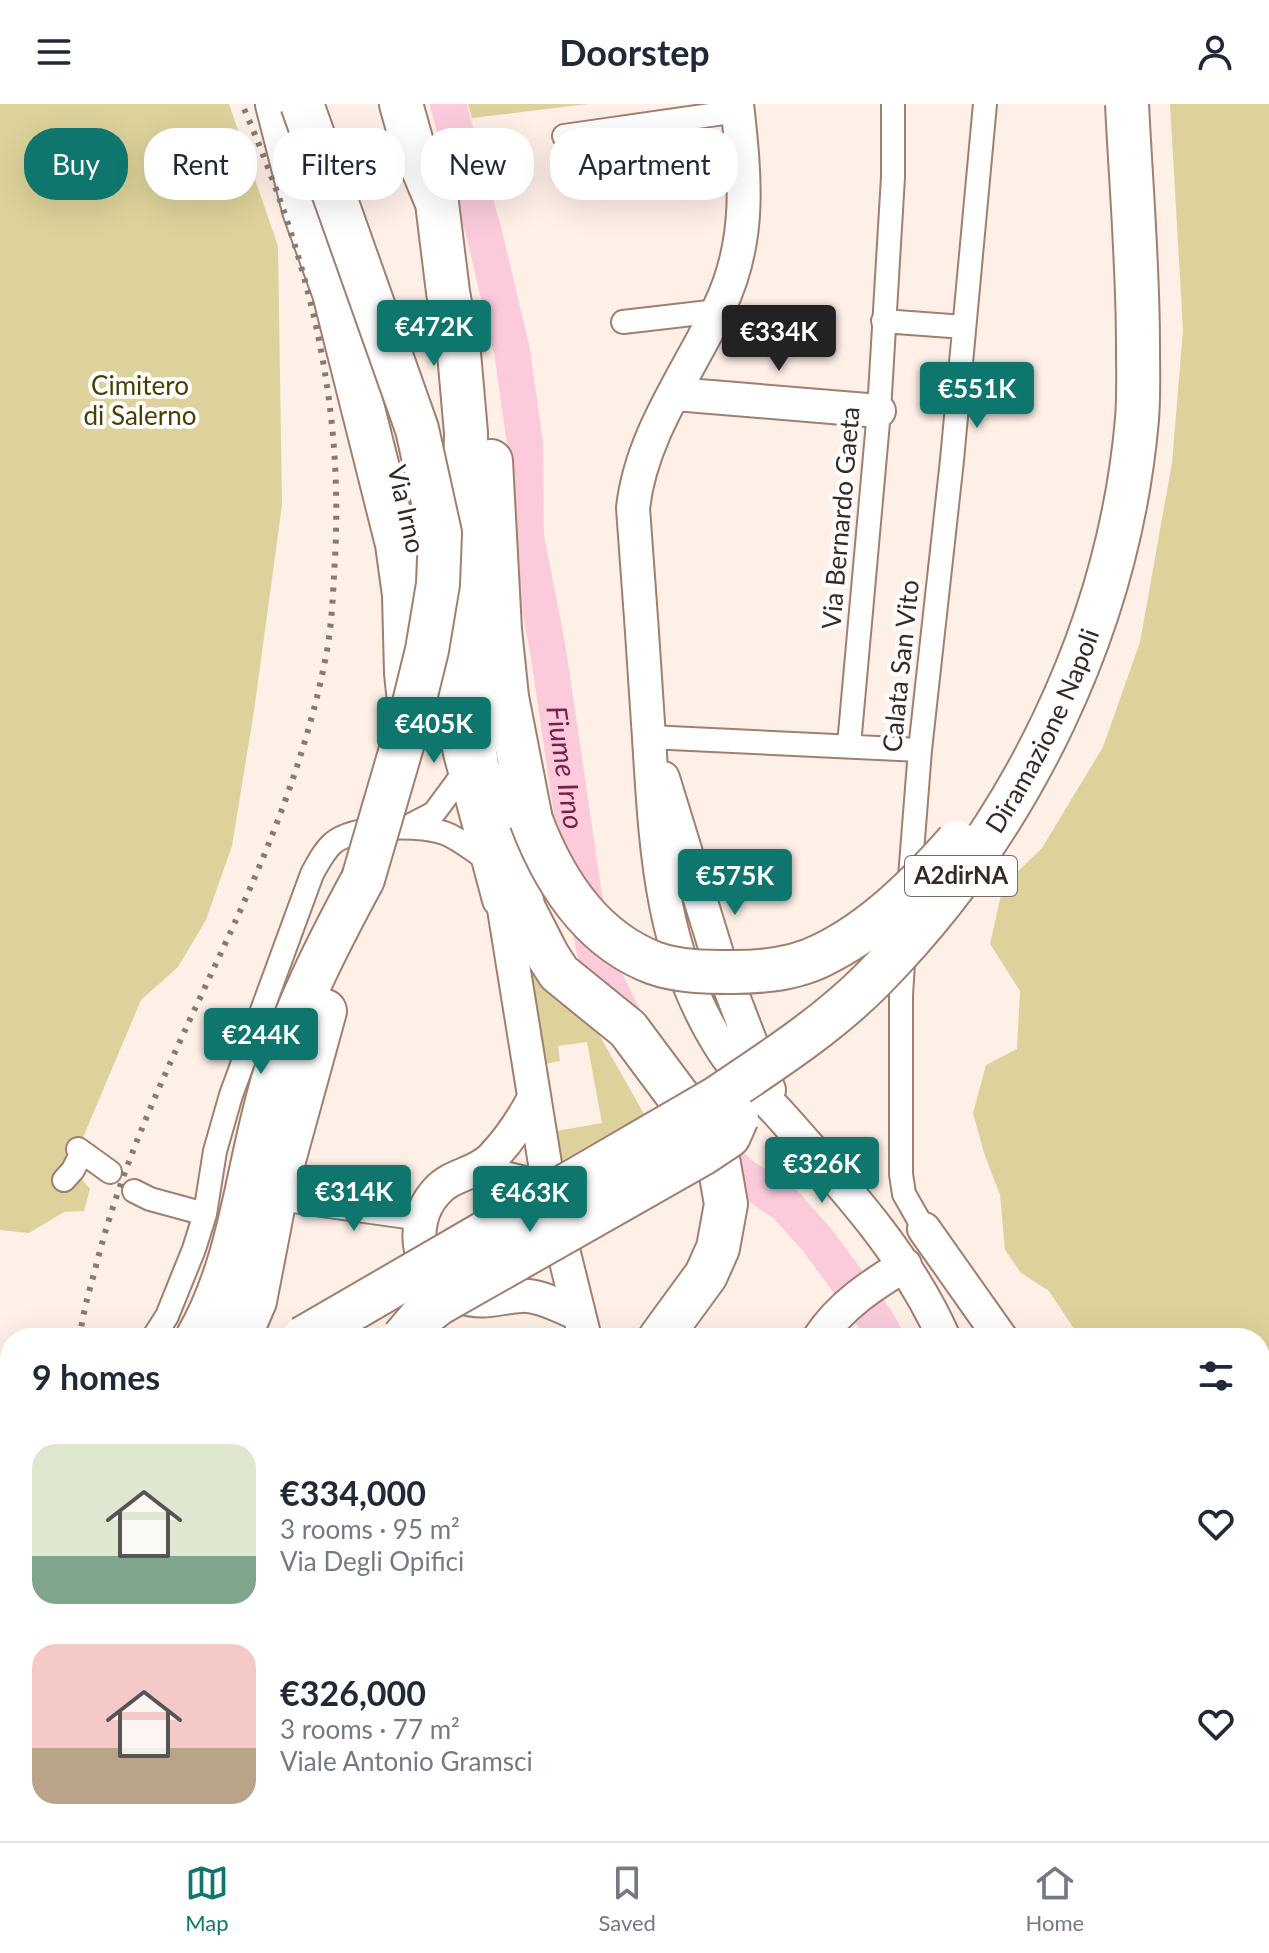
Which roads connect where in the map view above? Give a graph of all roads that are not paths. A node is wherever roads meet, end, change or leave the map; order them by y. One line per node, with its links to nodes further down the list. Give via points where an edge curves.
1 (268, 104): 12 (main road, Via Irno)
2 (277, 104): 13 (highway)
3 (302, 104): 26 (highway, bridge, via 417,429 440,533 438,584)
4 (313, 104): 25 (main road, Via Irno, via 430,446)
5 (401, 104): 17 (highway)
6 (422, 104): 17 (highway)
7 (893, 104): 19 (street, Via Bernardo Gaeta)
8 (985, 104): 21 (street, Calata San Vito)
9 (1127, 104): 30 (highway, Diramazione Napoli / A2dirNA, bridge, via 1138,283 1138,416 1129,489 1084,654)
10 (1149, 104): 37 (highway, Diramazione Napoli / A2dirNA, via 1161,282 1160,418 1140,549 1103,668 1056,772 987,882 949,931 904,984 844,1038)
11 (737, 107): 14 (street); 18 (main road, via 743,229)
12 (278, 128)
13 (283, 128)
14 (612, 128)
15 (302, 200): 26 (highway, via 334,293 397,544)
16 (309, 200): 31 (main road, Via Irno, via 392,449)
17 (437, 203): 22 (highway)
18 (718, 311): 20 (street); 23 (main road)
19 (883, 321): 21 (street); 24 (street, Via Bernardo Gaeta)
20 (623, 322)
21 (964, 327): 29 (street, Calata San Vito)
22 (460, 359): 25 (highway); 30 (highway, bridge, via 489,439 507,697 531,820 542,850 583,914 620,946 656,964 698,972 775,970 819,957 880,916 929,874)
23 (675, 394): 24 (main road); 27 (main road, via 644,458 633,508)
24 (879, 411): 28 (street, Via Bernardo Gaeta)
25 (466, 652): 31 (main road, Via Irno)
26 (411, 715): 34 (highway, bridge)
27 (649, 737): 28 (street); 48 (main road, via 664,905 700,1009 725,1054)
28 (849, 745): 29 (street)
29 (920, 750): 46 (street, Calata San Vito, via 901,995 899,1103 904,1194)
30 (1038, 752): 54 (highway, Diramazione Napoli / A2dirNA, bridge, via 979,852 948,893 872,980 826,1020 715,1099)
31 (474, 775): 32 (street, via 434,813); 33 (main road, Via Irno); 35 (main road, Via Irno); 57 (highway, bridge, via 508,847 524,909 548,956 559,973 628,1029 707,1135 719,1164 726,1204 718,1248 706,1275)
32 (404, 829): 33 (street, via 448,834); 44 (street, via 383,827 341,838 326,850 312,874 231,1095)
33 (486, 859): 35 (main road, Via Irno)
34 (363, 879): 42 (highway); 52 (highway, via 315,967 273,1080 224,1278)
35 (507, 926): 36 (main road, Via Irno)
36 (534, 1098): 38 (main road, via 516,1132); 43 (main road, Via Irno)
37 (737, 1118): 55 (highway, Diramazione Napoli / A2dirNA); 56 (highway, bridge, via 729,1136 702,1154 438,1304)
38 (477, 1171): 43 (main road, via 524,1183); 45 (main road, via 455,1177 437,1190)
39 (110, 1172): 40 (street, via 80,1151)
40 (64, 1180)
41 (134, 1191): 44 (street)
42 (286, 1192): 45 (street); 53 (highway)
43 (551, 1201): 47 (main road, Via Irno)
44 (205, 1214): 51 (street)
45 (421, 1219): 49 (main road, via 420,1253 442,1287 480,1301)
46 (924, 1229): 60 (main road)
47 (564, 1254): 49 (main road); 50 (main road, Via Irno)
48 (905, 1265): 58 (main road, via 871,1286); 59 (main road)
49 (523, 1295): 50 (main road)
50 (582, 1326)
51 (159, 1328)
52 (202, 1328)
53 (243, 1328)
54 (320, 1328)
55 (370, 1328)
56 (411, 1328)
57 (667, 1328)
58 (826, 1328)
59 (939, 1328)
60 (994, 1328)

